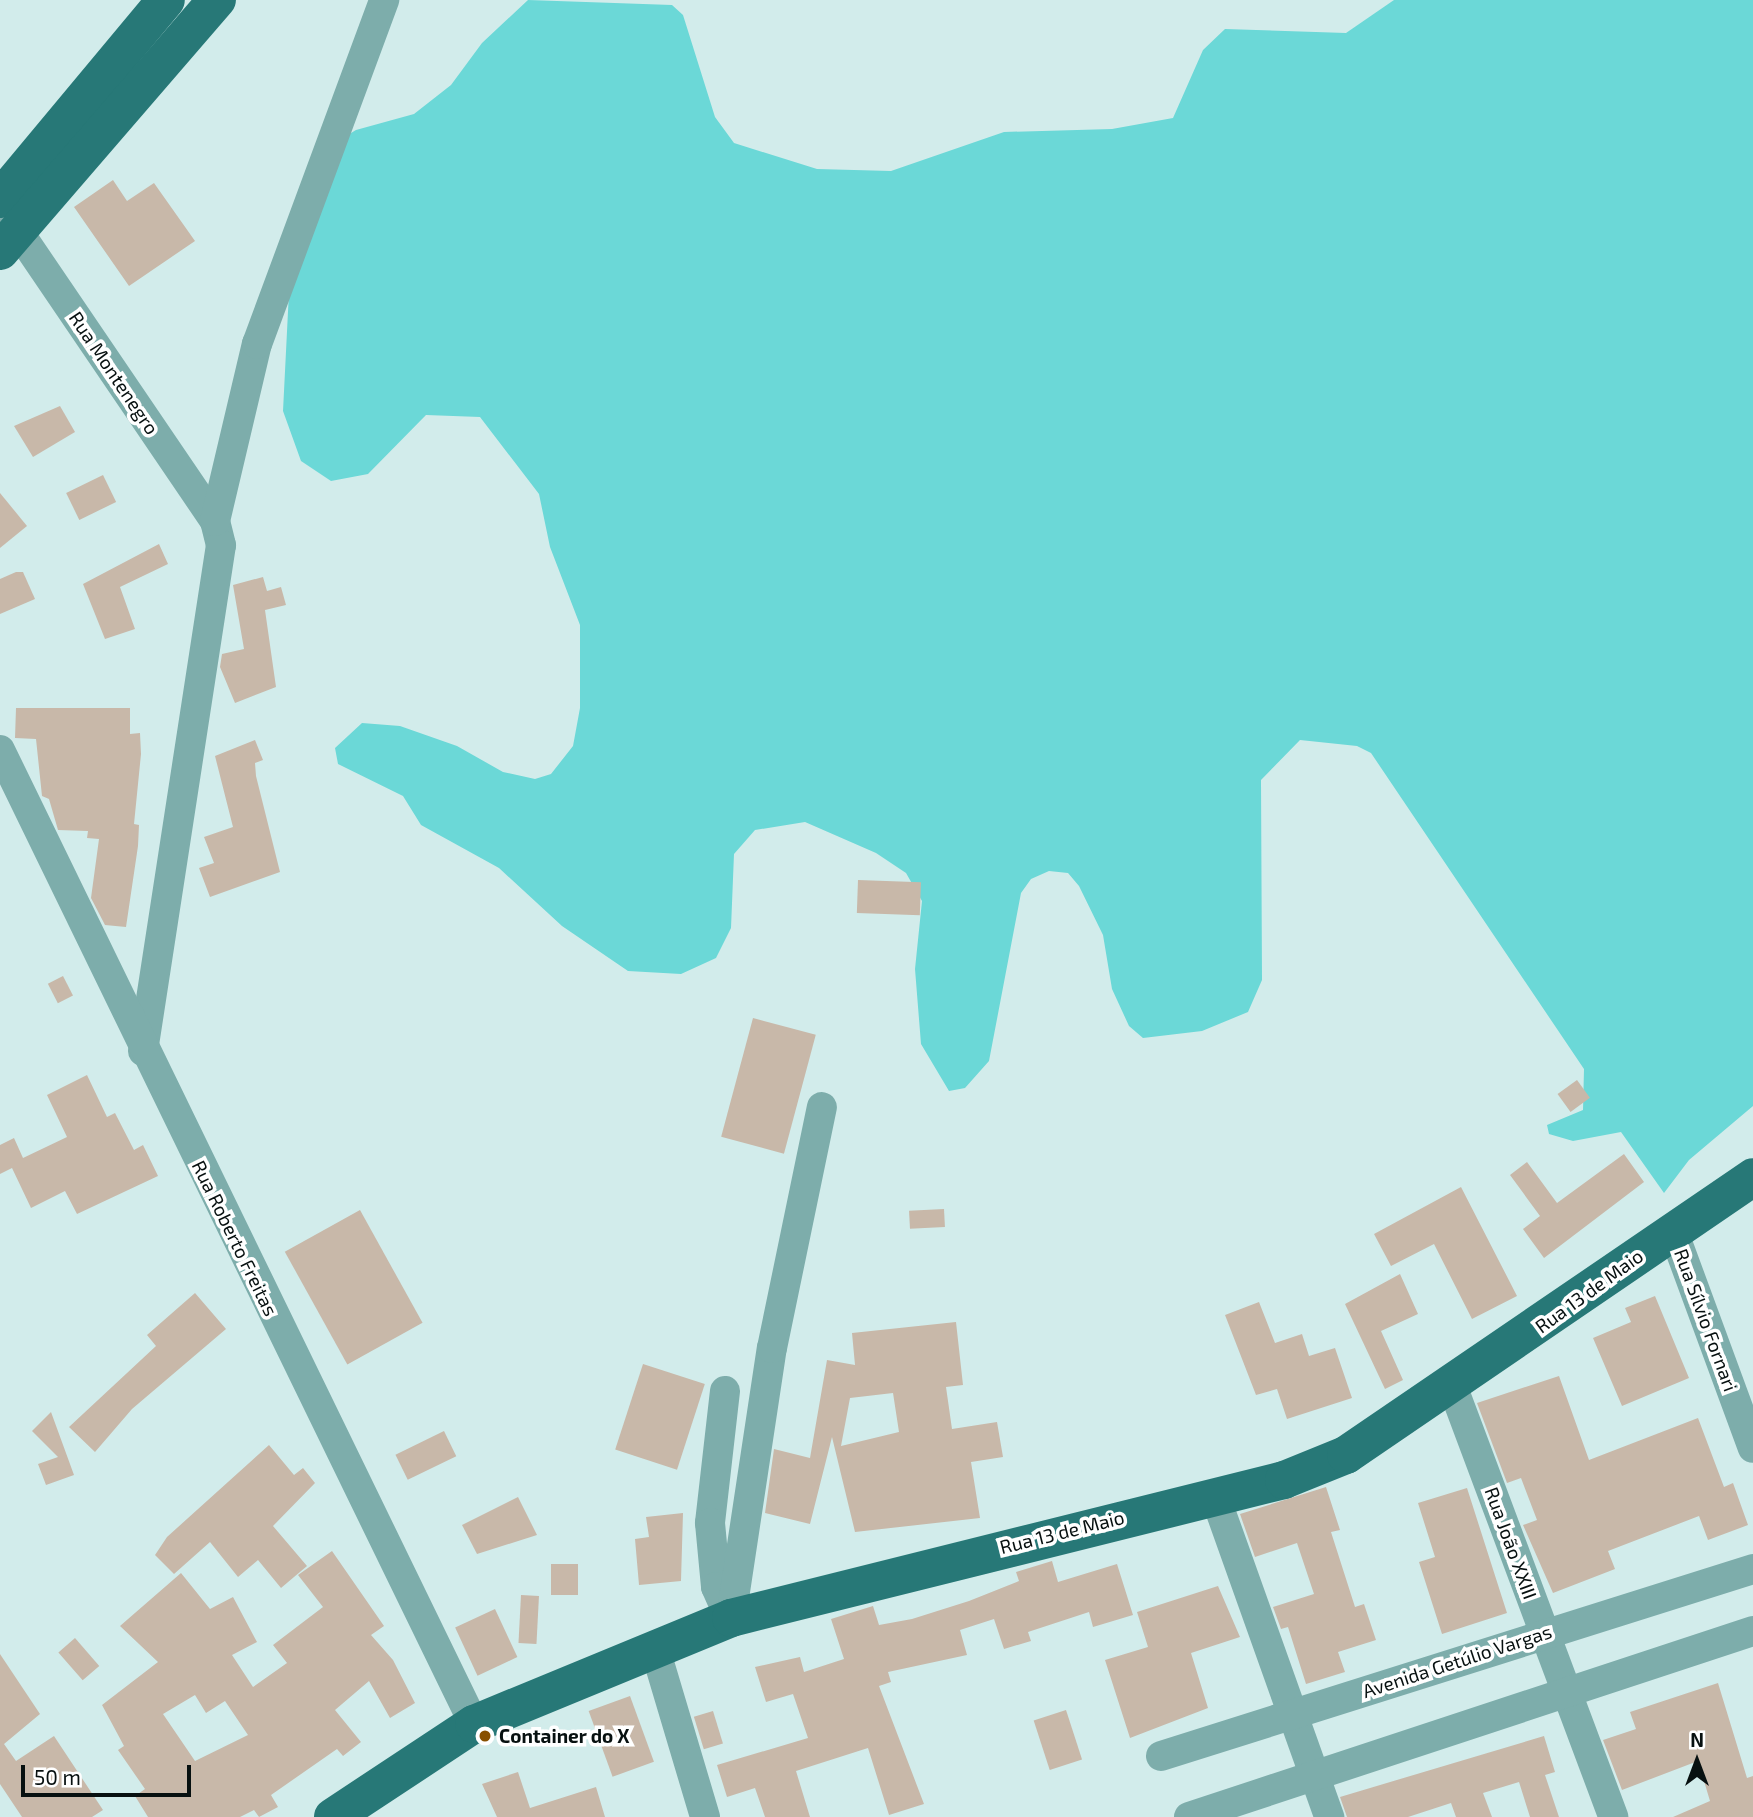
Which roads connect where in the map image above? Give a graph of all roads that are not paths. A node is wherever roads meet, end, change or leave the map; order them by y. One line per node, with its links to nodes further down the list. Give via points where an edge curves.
1 (166, 0): 4 (main road)
2 (217, 0): 4 (main road)
3 (384, 0): 5 (street, via 257,344)
4 (4, 221): 5 (street, Rua Montenegro)
5 (218, 533): 7 (street)
6 (0, 750): 7 (street, Rua Roberto Freitas)
7 (143, 1051): 22 (street, Rua Roberto Freitas)
8 (822, 1107): 16 (street, via 772,1348)
9 (1753, 1177): 10 (main road, Rua 13 de Maio)
10 (1673, 1231): 11 (main road, Rua 13 de Maio); 13 (street, Rua Sílvio Fornari)
11 (1453, 1388): 14 (main road, Rua 13 de Maio, via 1346,1455 1284,1480); 18 (street, Rua João XXIII)
12 (725, 1391): 16 (street, via 710,1523 716,1587)
13 (1753, 1448)
14 (1215, 1496): 16 (main road, Rua 13 de Maio); 21 (street)
15 (1753, 1569): 18 (street, Avenida Getúlio Vargas)
16 (731, 1618): 19 (main road, Rua 13 de Maio)
17 (1753, 1631): 20 (street)
18 (1544, 1632): 20 (street, Rua João XXIII); 21 (street, Avenida Getúlio Vargas)
19 (655, 1649): 22 (main road, Rua 13 de Maio); 26 (street)
20 (1567, 1694): 24 (street); 29 (street, Rua João XXIII)
21 (1293, 1715): 23 (street, Avenida Getúlio Vargas); 24 (street)
22 (474, 1724): 25 (main road, Rua 13 de Maio)
23 (1161, 1756)
24 (1315, 1776): 27 (street); 28 (street)
25 (334, 1817)
26 (705, 1817)
27 (1189, 1817)
28 (1329, 1817)
29 (1613, 1817)

